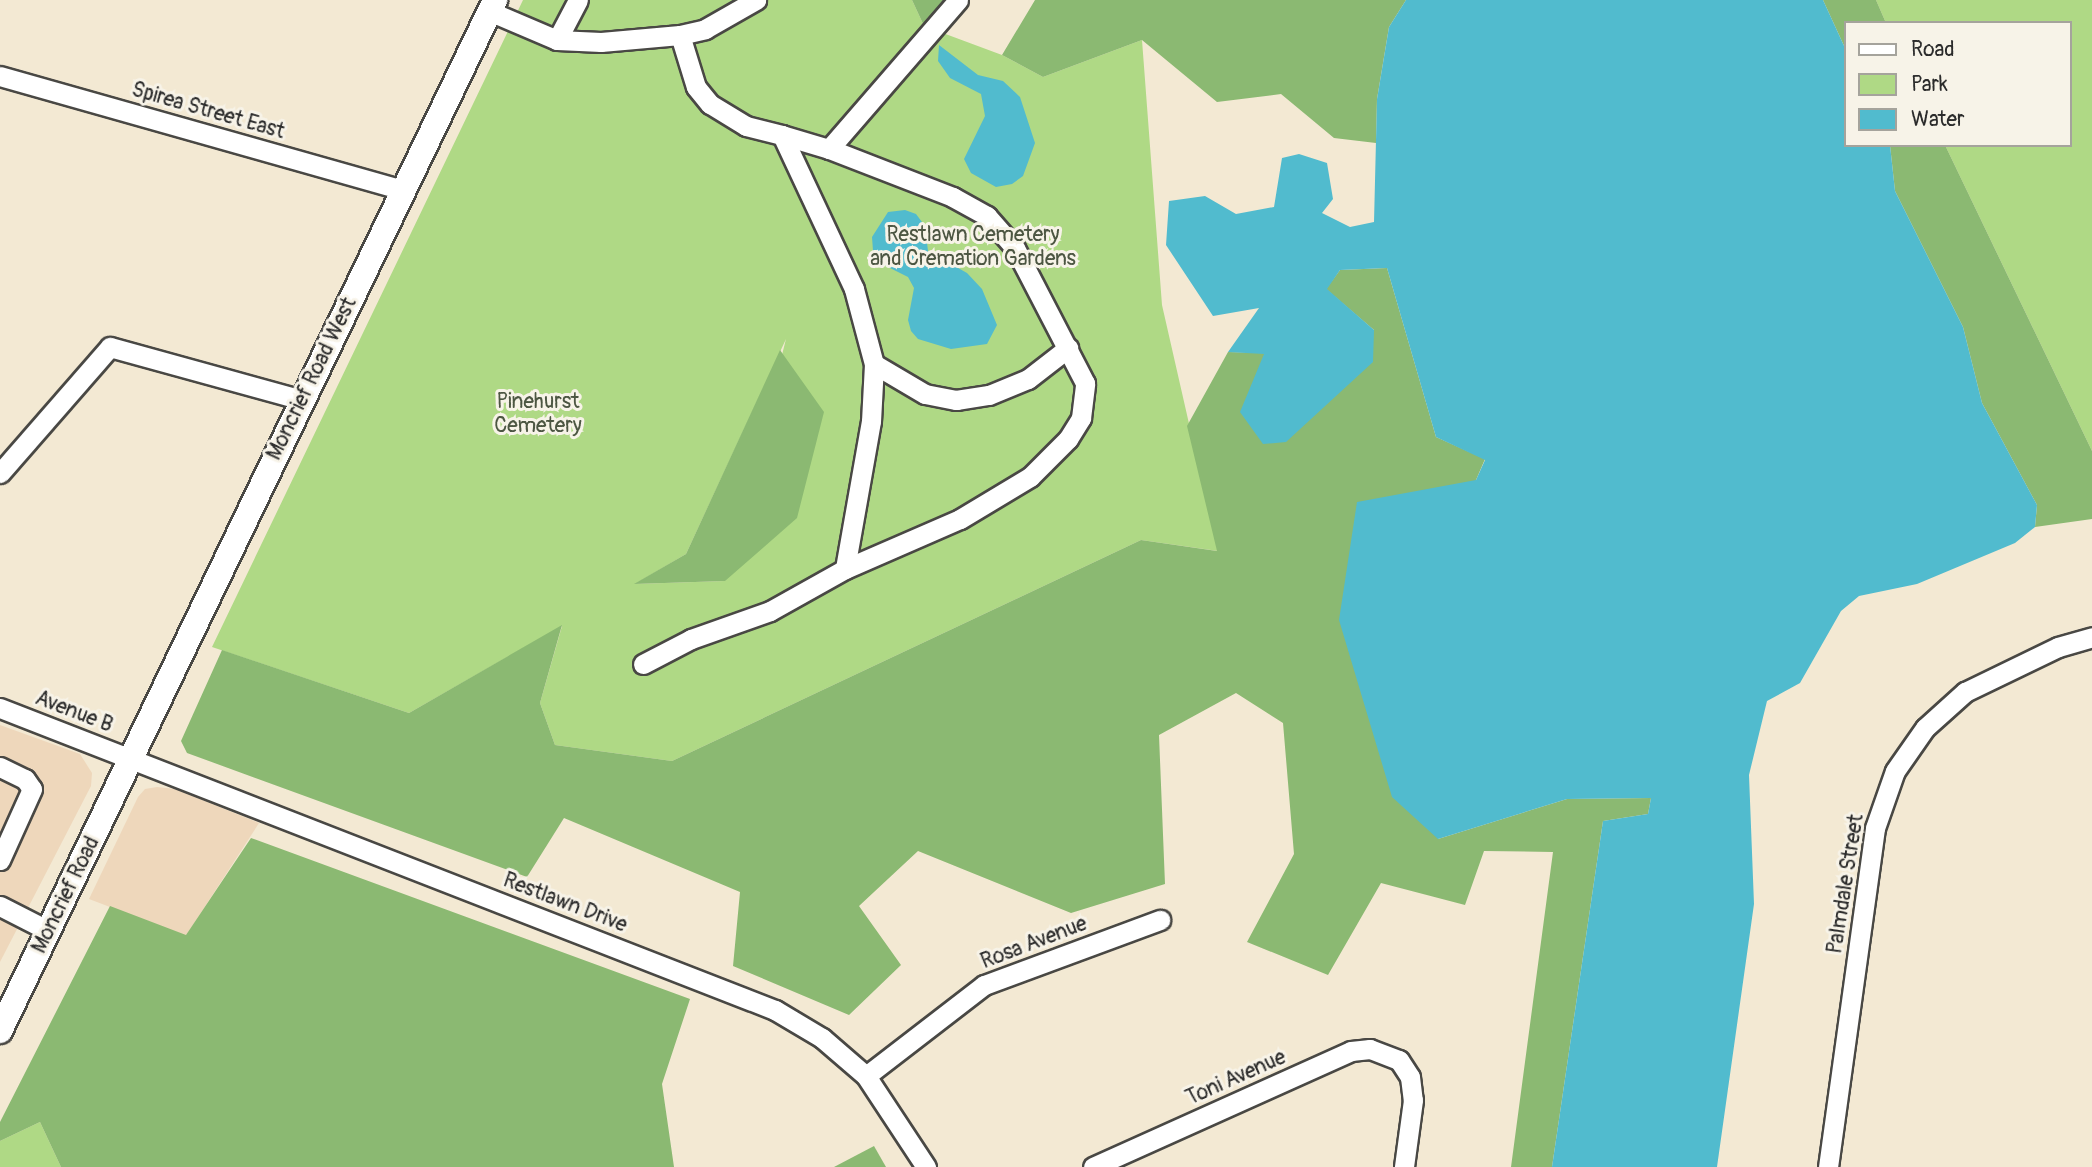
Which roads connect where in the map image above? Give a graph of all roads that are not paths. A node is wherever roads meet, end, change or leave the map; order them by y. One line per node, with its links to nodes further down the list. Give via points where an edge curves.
1 (578, 0): 6 (street)
2 (756, 0): 5 (street, via 705,29)
3 (958, 0): 9 (street)
4 (492, 6): 6 (street); 10 (main road, Moncrief Road West)
5 (680, 35): 6 (street, via 600,42); 8 (street, via 696,88 710,104 746,125)
6 (557, 40)
7 (0, 76): 10 (street, Spirea Street East)
8 (782, 135): 9 (street); 12 (street, via 854,289)
9 (829, 149): 11 (street, via 953,197 987,216 1015,248)
10 (403, 190): 13 (main road, Moncrief Road West)
11 (1068, 348): 12 (street, via 1028,379 989,395 956,400 925,394); 15 (street, via 1085,383 1081,418 1030,477 960,519)
12 (874, 364): 15 (street, via 870,421)
13 (302, 400): 14 (street, via 110,347); 19 (main road, Moncrief Road West)
14 (0, 472)
15 (845, 569): 17 (street, via 770,611 691,639)
16 (2092, 637): 30 (street, Palmdale Street, via 2058,647 1965,692 1925,727 1895,771 1875,828)
17 (643, 664)
18 (0, 708): 19 (street, Avenue B)
19 (131, 758): 24 (main road, Moncrief Road); 26 (street, Restlawn Drive, via 775,1010 822,1038)
20 (0, 767): 21 (street, via 25,779 32,789)
21 (0, 860)
22 (0, 906): 24 (street)
23 (1160, 920): 26 (street, Rosa Avenue, via 984,985)
24 (49, 931): 25 (main road, Moncrief Road)
25 (0, 1031)
26 (866, 1076): 27 (street, Restlawn Drive)
27 (926, 1167)
28 (1093, 1167): 29 (street, Toni Avenue, via 1351,1051 1370,1049 1399,1060 1410,1077 1413,1100)
29 (1404, 1167)
30 (1828, 1167)

